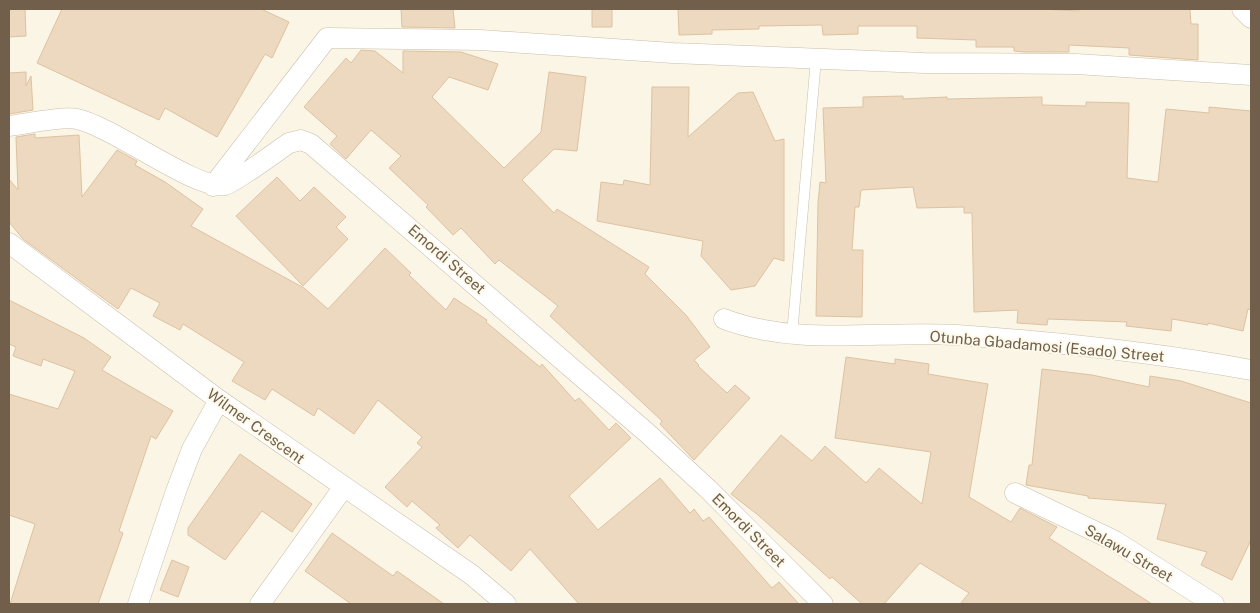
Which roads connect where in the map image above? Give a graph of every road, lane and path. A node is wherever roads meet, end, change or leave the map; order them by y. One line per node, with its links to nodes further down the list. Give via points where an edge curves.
1 (1242, 9): 2 (street)
2 (1251, 18)
3 (816, 59): 4 (street, via 1076,64); 6 (street, via 480,40 327,38); 9 (lane)
4 (1251, 75)
5 (9, 126): 6 (street, via 74,118 100,126 193,178)
6 (214, 186): 17 (street, Emordi Street, via 226,184 289,144 301,140 312,144 646,432)
7 (9, 243): 11 (street, Wilmer Crescent)
8 (724, 320): 9 (street, Otunba Gbadamosi (Esado) Street, via 749,329)
9 (792, 335): 10 (street, Otunba Gbadamosi (Esado) Street, via 956,335 1128,352)
10 (1251, 370)
11 (220, 400): 12 (street, Wilmer Crescent); 14 (street, via 192,449)
12 (344, 488): 15 (street); 16 (street, Wilmer Crescent, via 472,575)
13 (1015, 493): 18 (street, Salawu Street, via 1114,541)
14 (138, 604)
15 (260, 604)
16 (506, 604)
17 (823, 604)
18 (1214, 604)

